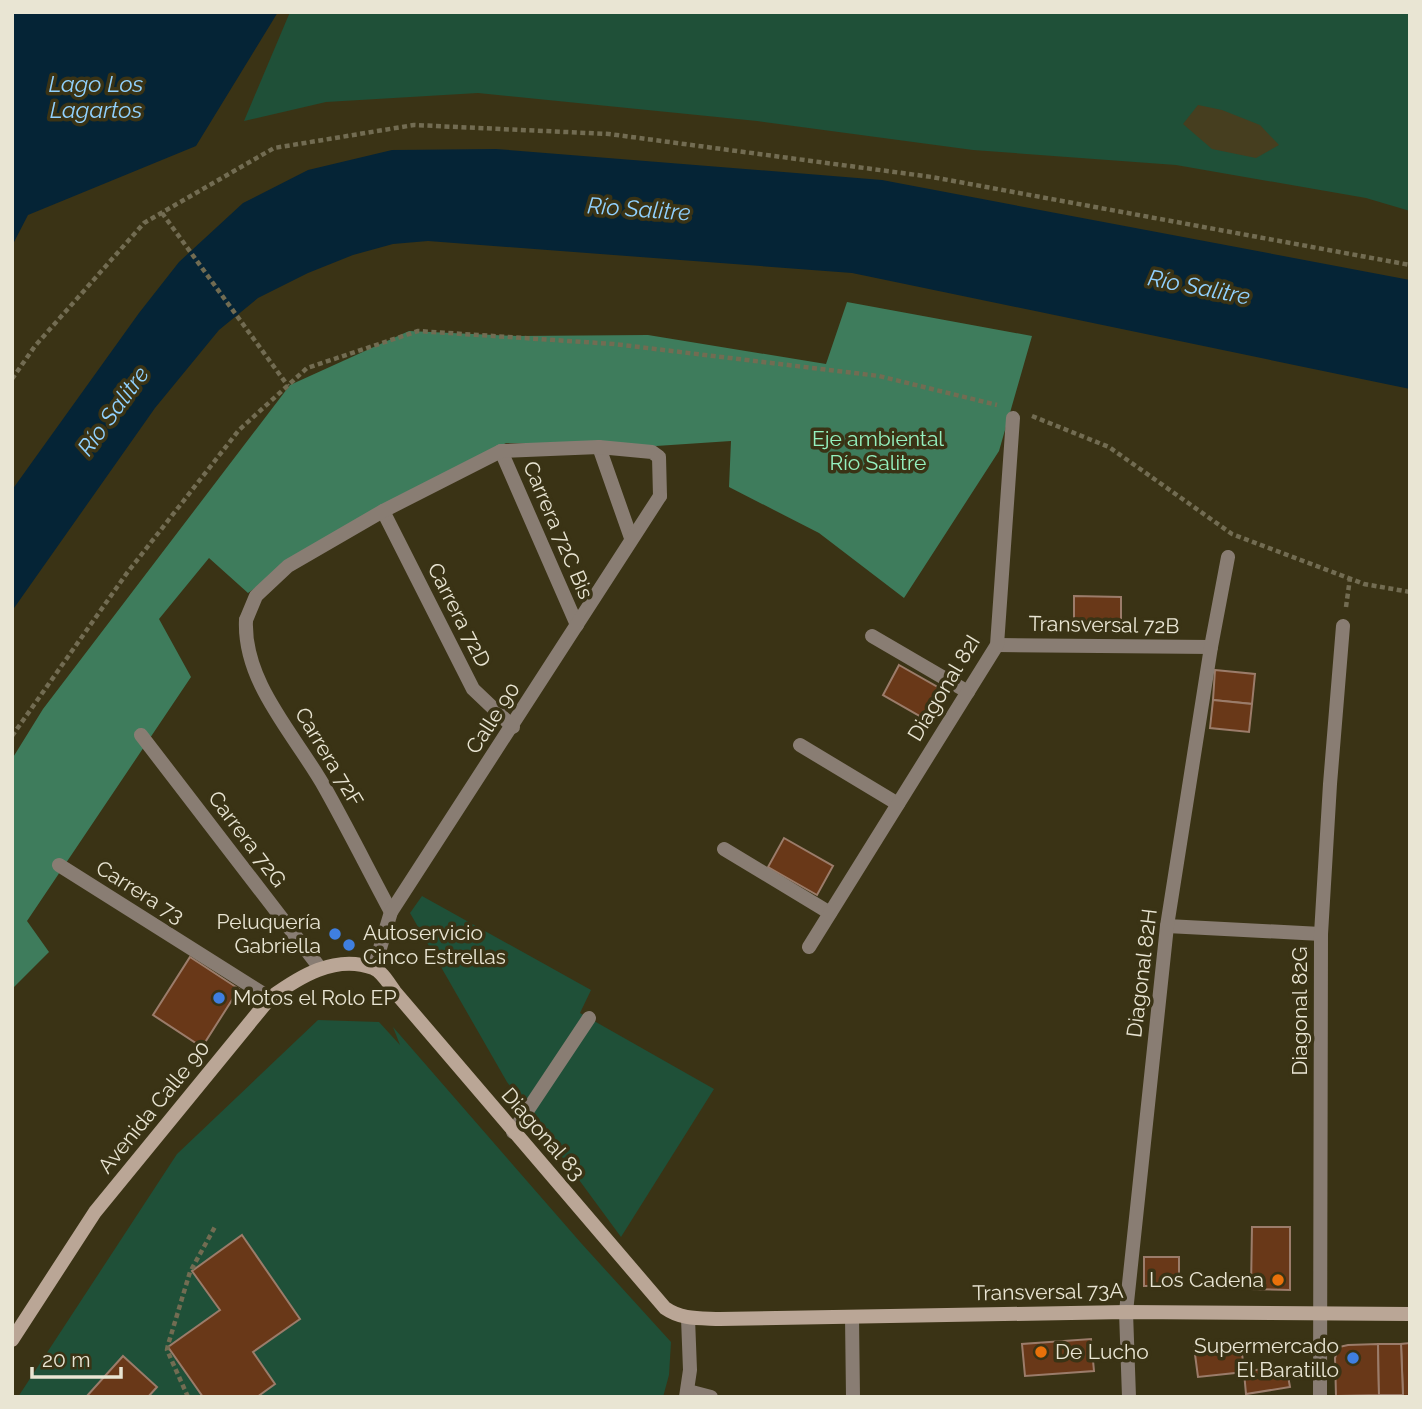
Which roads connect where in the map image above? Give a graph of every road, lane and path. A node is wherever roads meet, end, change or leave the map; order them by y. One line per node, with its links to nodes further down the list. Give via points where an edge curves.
1 (162, 213): 2 (path, via 274,148 414,125 609,134 919,176); 3 (path, via 144,223 35,346); 4 (path)
2 (1410, 265)
3 (12, 379)
4 (288, 386)
5 (1013, 418): 15 (street, Diagonal 82I)
6 (599, 447): 7 (street); 9 (street); 9 (street, Calle 90, via 659,457 660,496)
7 (501, 451): 8 (street); 12 (street, Carrera 72C Bis)
8 (383, 511): 18 (street, Carrera 72D, via 473,689); 24 (street, Carrera 72F, via 288,566 256,596 246,620 245,638 260,684 325,787)
9 (631, 538): 12 (street, Calle 90)
10 (1228, 556): 16 (street, Diagonal 82H)
11 (1350, 578): 13 (path)
12 (577, 625): 18 (street, Calle 90)
13 (1343, 626): 27 (street, Diagonal 82G)
14 (872, 636): 17 (street)
15 (997, 645): 16 (street, Transversal 72B); 17 (street, Diagonal 82I)
16 (1211, 647): 26 (street, Diagonal 82H)
17 (968, 692): 21 (street, Diagonal 82I)
18 (513, 727): 24 (street, Calle 90)
19 (141, 735): 29 (street, Carrera 72G)
20 (800, 745): 21 (street)
21 (898, 804): 25 (street, Diagonal 82I)
22 (724, 849): 25 (street)
23 (59, 865): 31 (street, Carrera 73)
24 (391, 912): 30 (street, Calle 90)
25 (830, 913): 28 (street, Diagonal 82I)
26 (1167, 926): 27 (street); 35 (street, Diagonal 82H)
27 (1321, 934): 36 (street, Diagonal 82G)
28 (809, 947)
29 (320, 968): 30 (street, Avenida Calle 90, via 351,964); 31 (street, Avenida Calle 90)
30 (374, 968): 33 (street, Diagonal 83)
31 (270, 999): 40 (street, Avenida Calle 90, via 95,1212)
32 (589, 1018): 33 (street)
33 (513, 1132): 39 (street, Diagonal 83, via 665,1308)
34 (216, 1225): 42 (path, via 190,1272 167,1350)
35 (1126, 1312): 36 (street, Transversal 73A); 38 (street, Transversal 73A); 45 (street, Diagonal 82H)
36 (1320, 1314): 37 (street, Transversal 73A); 46 (street, Diagonal 82G)
37 (1410, 1314)
38 (852, 1317): 39 (street, Transversal 73A); 44 (street)
39 (688, 1318): 41 (street)
40 (12, 1340)
41 (687, 1394): 43 (street)
42 (188, 1397)
43 (711, 1397)
44 (853, 1397)
45 (1129, 1397)
46 (1320, 1397)

